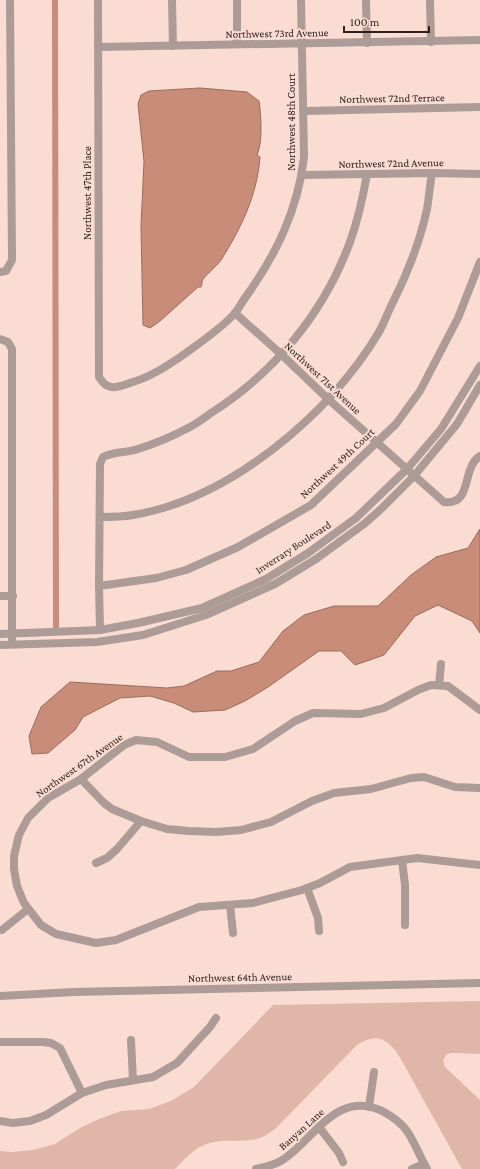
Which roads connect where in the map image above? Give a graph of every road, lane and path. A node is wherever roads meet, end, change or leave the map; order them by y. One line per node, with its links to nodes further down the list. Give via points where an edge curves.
1 (10, 0): 22 (street, via 12,260 9,268)
2 (98, 0): 14 (street, Northwest 47th Place)
3 (172, 0): 13 (street)
4 (237, 0): 11 (street)
5 (301, 0): 12 (street, Northwest 48th Court)
6 (366, 0): 10 (street)
7 (430, 0): 9 (street)
8 (480, 40): 9 (street, Northwest 73rd Avenue)
9 (431, 42): 10 (street, Northwest 73rd Avenue)
10 (367, 43): 12 (street, Northwest 73rd Avenue)
11 (237, 44): 12 (street, Northwest 73rd Avenue); 13 (street, Northwest 73rd Avenue)
12 (302, 44): 16 (street, Northwest 48th Court)
13 (173, 46): 14 (street, Northwest 73rd Avenue)
14 (98, 47): 27 (street, Northwest 47th Place, via 99,377)
15 (480, 107): 16 (street, Northwest 72nd Terrace)
16 (304, 111): 20 (street, Northwest 48th Court)
17 (432, 173): 18 (street, Northwest 72nd Avenue); 19 (street, Northwest 72nd Avenue); 29 (street, via 427,208 407,273 379,332 355,367)
18 (367, 174): 20 (street, Northwest 72nd Avenue); 25 (street, via 350,242 332,283 308,323)
19 (480, 174)
20 (302, 175): 23 (street, Northwest 48th Court, via 281,241)
21 (480, 262): 30 (street, Northwest 49th Court, via 458,318 420,391 396,424)
22 (0, 272)
23 (235, 313): 25 (street, Northwest 71st Avenue); 27 (street, Northwest 48th Court, via 198,344 159,371 114,388)
24 (4, 340): 37 (street, via 12,349)
25 (282, 355): 29 (street, Northwest 71st Avenue); 34 (street, via 231,400 188,428 137,450 110,453 103,457 100,464)
26 (480, 366): 32 (street, Inverrary Boulevard, via 441,429)
27 (104, 385)
28 (480, 385): 33 (street, Inverrary Boulevard, via 457,424)
29 (328, 399): 30 (street, Northwest 71st Avenue); 34 (street, via 310,419 277,447 244,470 201,493 165,508 132,516)
30 (377, 442): 32 (street, Northwest 71st Avenue); 35 (street, Northwest 49th Court, via 310,504 238,547 186,570 156,578)
31 (480, 456): 33 (street, Northwest 71st Avenue, via 470,469 462,494 452,503 444,502)
32 (407, 469): 33 (street, Northwest 71st Avenue); 38 (street, Inverrary Boulevard, via 356,518 308,553 266,579 202,608)
33 (414, 476): 42 (street, Inverrary Boulevard, via 364,524 316,559 275,584 206,614 143,634 98,642)
34 (100, 517): 35 (street)
35 (99, 586): 38 (street)
36 (0, 596): 37 (street)
37 (12, 596): 40 (street)
38 (100, 630): 40 (street, Inverrary Boulevard)
39 (0, 634): 40 (street, Inverrary Boulevard)
40 (12, 634): 42 (street)
41 (0, 645): 42 (street, Inverrary Boulevard)
42 (12, 645)
43 (441, 664): 44 (street)
44 (439, 686): 45 (street, via 448,686); 46 (street, Northwest 67th Avenue, via 432,685 418,690 384,708 361,714 313,713 253,749 225,757 189,757 157,742 136,740 124,745)
45 (480, 710)
46 (82, 779): 48 (street, via 112,809); 54 (street, Northwest 67th Avenue, via 48,798 28,818 19,835 14,869 17,886)
47 (480, 788): 48 (street, via 455,787 424,777 411,778 371,789 334,793 271,822 241,830 189,831)
48 (141, 821): 50 (street, via 112,854)
49 (402, 860): 51 (street, Northwest 67th Avenue, via 427,858); 52 (street, Northwest 67th Avenue, via 350,867); 55 (street)
50 (96, 863)
51 (480, 865)
52 (307, 888): 53 (street, Northwest 67th Avenue, via 254,904); 57 (street, via 318,918)
53 (230, 905): 54 (street, Northwest 67th Avenue, via 199,907 116,940 96,943 56,934 40,925); 58 (street)
54 (28, 909): 56 (street)
55 (405, 925)
56 (2, 930)
57 (319, 932)
58 (233, 933)
59 (480, 983): 60 (street, Northwest 64th Avenue)
60 (0, 996)
61 (216, 1018): 65 (street, via 176,1063 152,1077)
62 (131, 1040): 65 (street)
63 (0, 1042): 66 (street, via 42,1042 60,1048)
64 (374, 1072): 67 (street)
65 (133, 1080): 66 (street)
66 (82, 1093): 68 (street, via 46,1115 30,1121)
67 (369, 1107): 69 (street, Banyan Lane, via 358,1106 337,1111); 71 (street, Banyan Lane, via 397,1120 406,1130)
68 (0, 1121)
69 (319, 1127): 70 (street); 72 (street, Banyan Lane, via 283,1160)
70 (343, 1162)
71 (426, 1166): 73 (street)
72 (259, 1169)
73 (412, 1169)

